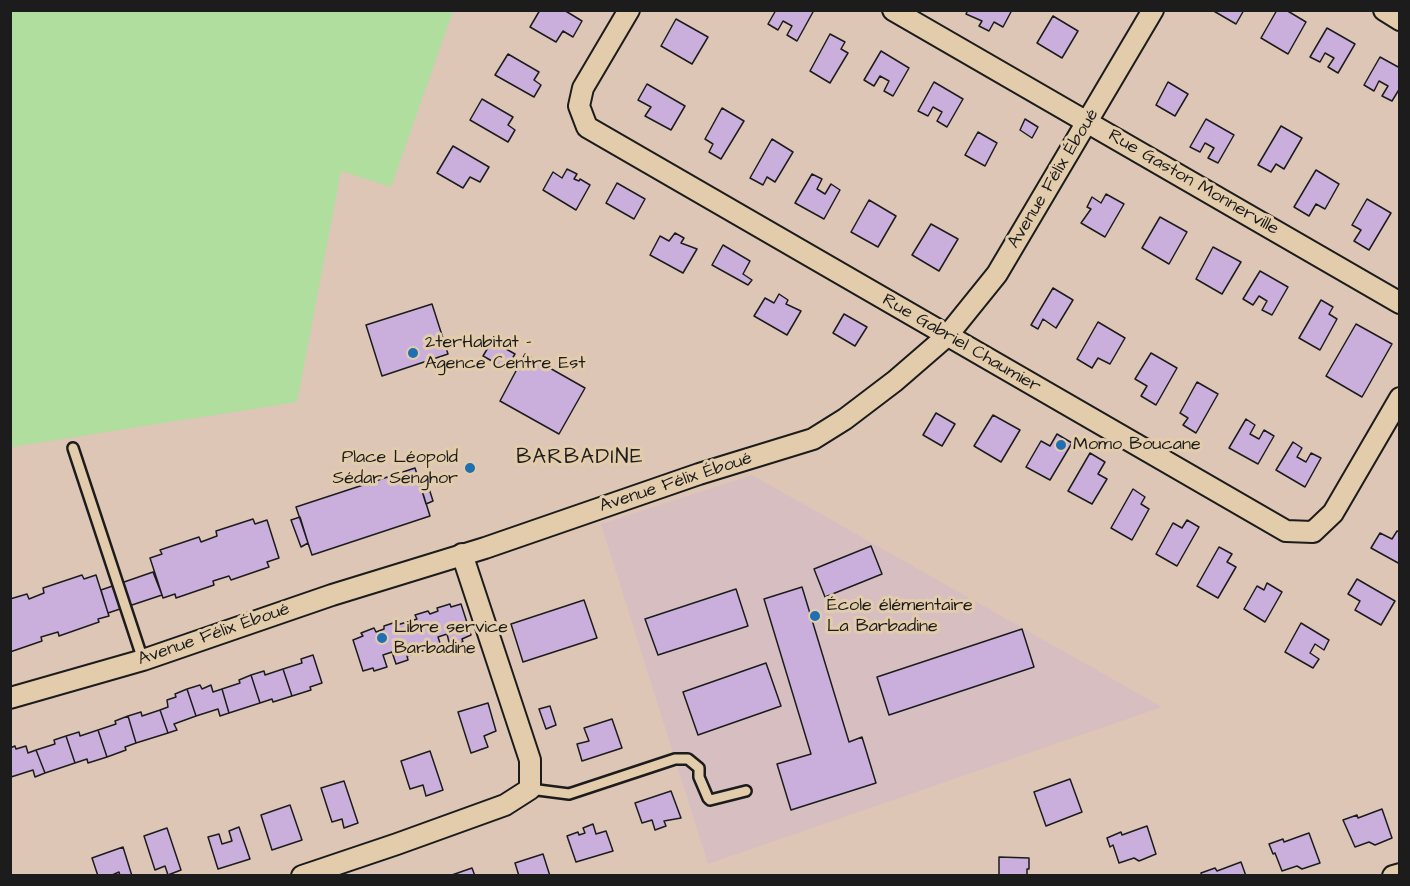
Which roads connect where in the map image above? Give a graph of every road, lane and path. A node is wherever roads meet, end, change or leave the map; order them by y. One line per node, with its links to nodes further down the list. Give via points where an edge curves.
1 (629, 10): 8 (street, Rue Gabriel Chaumier, via 583,88 579,106 587,127)
2 (893, 10): 6 (street, Rue Gaston Monnerville)
3 (1153, 10): 6 (street, Avenue Félix Éboué)
4 (1384, 10): 5 (street)
5 (1400, 20)
6 (1088, 122): 7 (street, Rue Gaston Monnerville); 8 (street, Avenue Félix Éboué, via 997,274)
7 (1400, 303)
8 (947, 336): 9 (street, Rue Gabriel Chaumier, via 1286,531 1313,532 1334,513); 11 (street, Avenue Félix Éboué, via 896,381 813,439)
9 (1400, 398)
10 (73, 448): 12 (lane)
11 (462, 554): 12 (street, Avenue Félix Éboué); 14 (street, via 530,760)
12 (143, 660): 13 (street, Avenue Félix Éboué)
13 (10, 698)
14 (530, 789): 15 (lane, via 569,794 675,759 688,759 699,768 710,800); 17 (street, via 505,805)
15 (746, 791)
16 (1400, 874): 18 (street)
17 (302, 876)
18 (1393, 876)

